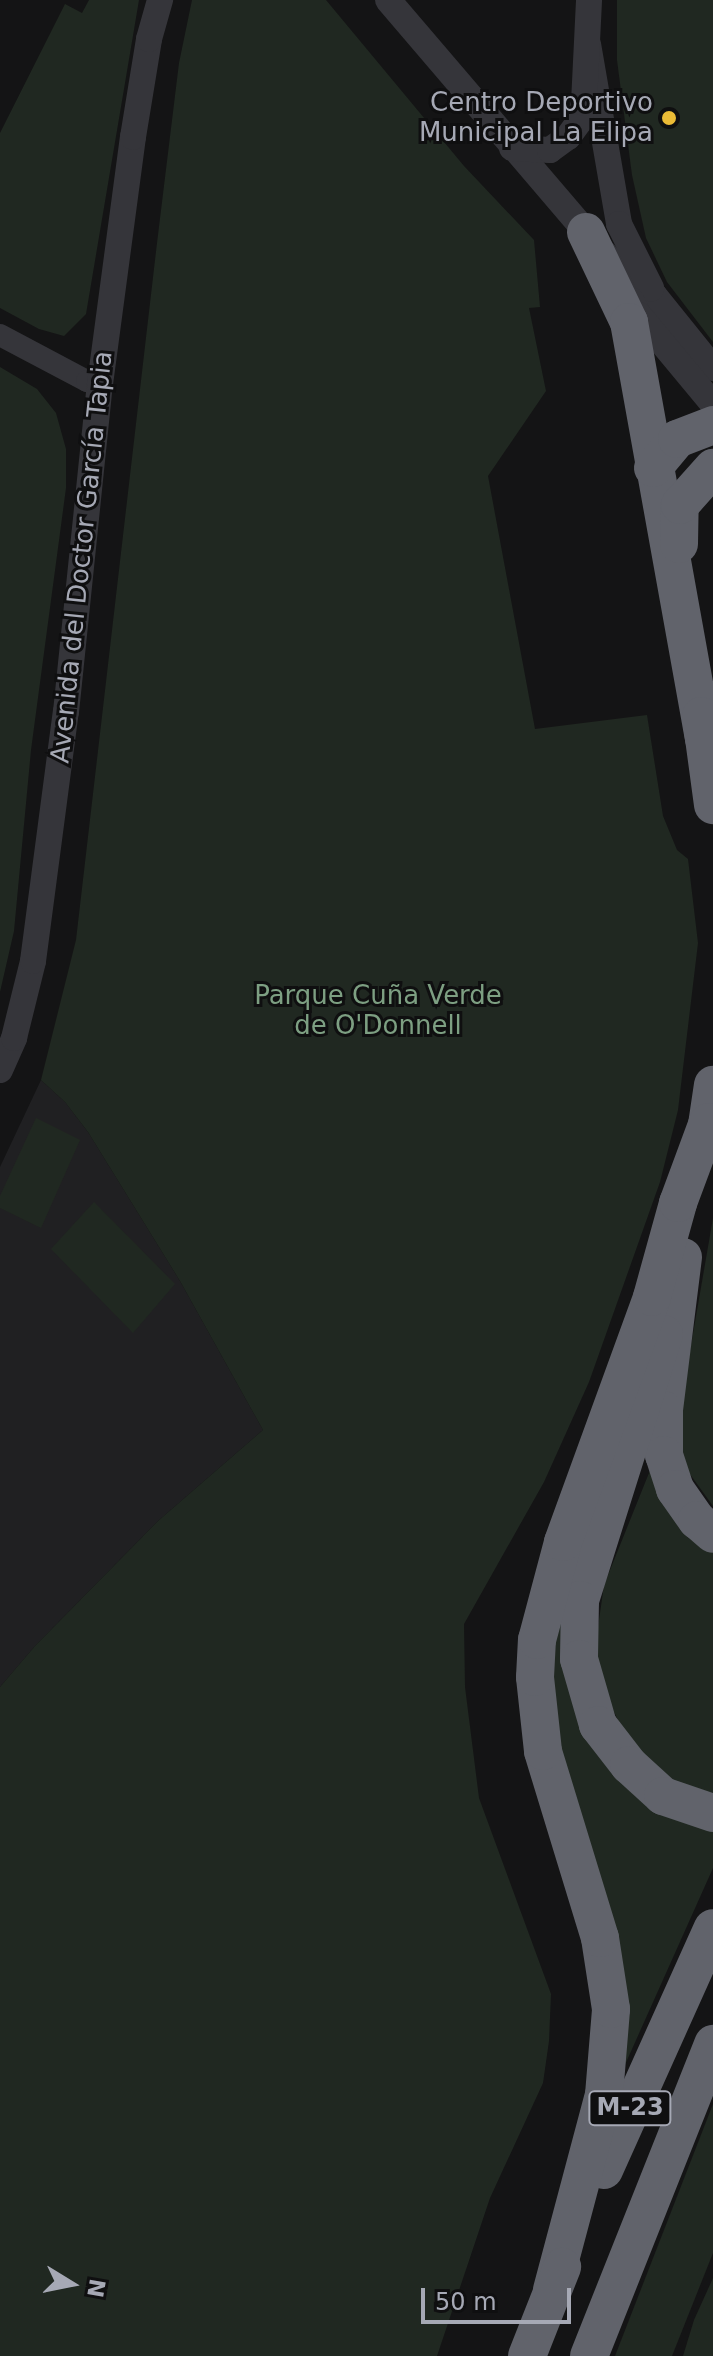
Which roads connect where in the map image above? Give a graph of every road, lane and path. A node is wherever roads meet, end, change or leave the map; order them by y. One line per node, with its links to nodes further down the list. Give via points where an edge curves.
1 (160, 0): 6 (street, Avenida del Doctor García Tapia)
2 (171, 0): 6 (street, Avenida del Doctor García Tapia)
3 (375, 0): 5 (street)
4 (589, 0): 7 (street)
5 (395, 8): 9 (street)
6 (149, 39): 15 (street, Avenida del Doctor García Tapia)
7 (588, 44): 8 (street, via 584,103); 10 (street)
8 (568, 137): 9 (street, via 550,150); 10 (street, via 594,140)
9 (512, 148): 11 (street)
10 (605, 151): 12 (street, via 619,224)
11 (597, 245): 12 (street); 16 (street, via 639,315); 18 (highway, via 629,322)
12 (654, 295): 14 (street)
13 (0, 335): 15 (street)
14 (713, 368)
15 (100, 384): 22 (street, Avenida del Doctor García Tapia, via 66,712 33,961 14,1038)
16 (713, 404)
17 (713, 425): 18 (highway, via 677,439)
18 (653, 468): 20 (highway)
19 (713, 468): 20 (highway, via 680,505 677,532)
20 (704, 739): 21 (highway)
21 (713, 805)
22 (0, 1070)
23 (713, 1085): 24 (highway)
24 (708, 1122): 25 (highway); 30 (highway, via 652,1297 563,1542 537,1640 543,1751 600,1938 611,2009 604,2095)
25 (678, 1289): 26 (highway, via 664,1455 675,1489); 27 (highway, via 580,1600 579,1659 598,1725 629,1765 663,1796)
26 (713, 1534)
27 (713, 1813)
28 (713, 1928): 30 (highway, M-23)
29 (713, 2044): 32 (highway, M-23)
30 (552, 2290): 31 (highway, M-23)
31 (527, 2356)
32 (589, 2356)

